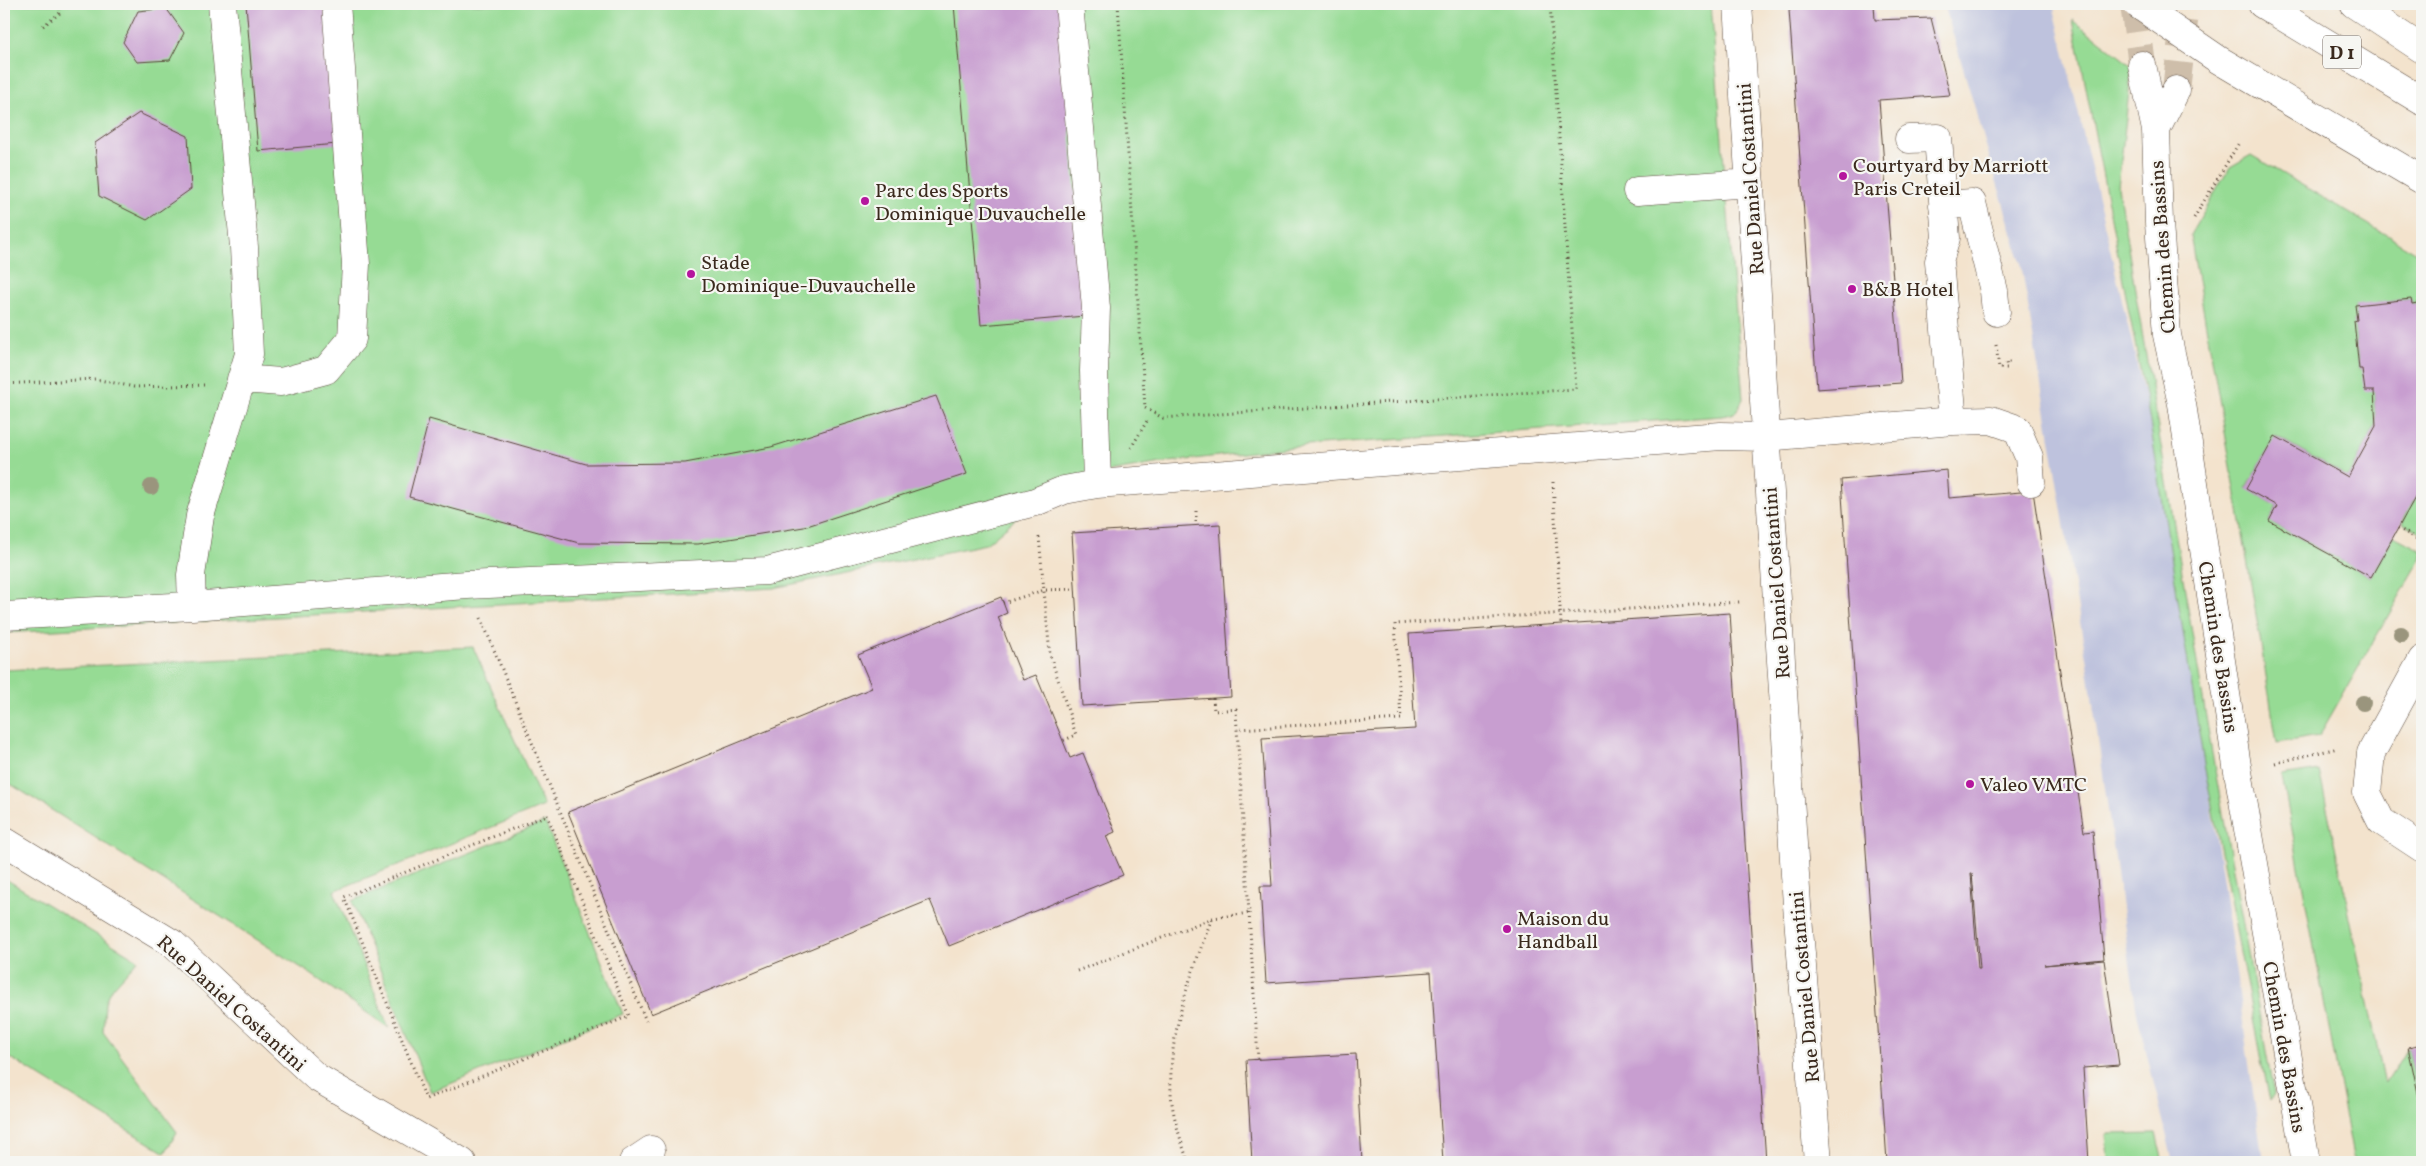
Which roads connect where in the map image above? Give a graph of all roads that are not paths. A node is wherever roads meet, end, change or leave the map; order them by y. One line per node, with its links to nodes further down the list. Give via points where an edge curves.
1 (222, 4): 19 (street, via 244,247 249,354)
2 (336, 4): 19 (street, via 356,264 352,339 326,370 281,382)
3 (1069, 4): 23 (street, via 1096,308)
4 (1738, 4): 15 (street, Rue Daniel Costantini)
5 (2137, 4): 14 (street, bridge, via 2219,60)
6 (2262, 4): 11 (street, D 1)
7 (2354, 4): 8 (street)
8 (2422, 49)
9 (2142, 65): 12 (street, Chemin des Bassins)
10 (2176, 90): 12 (street, Chemin des Bassins)
11 (2422, 101)
12 (2156, 130): 31 (street, Chemin des Bassins, via 2158,222 2168,335 2182,404 2236,766)
13 (1909, 139): 17 (street, via 1938,138)
14 (2422, 180)
15 (1750, 183): 16 (street); 21 (street, Rue Daniel Costantini)
16 (1637, 191)
17 (1943, 205): 18 (street, via 1972,203 1994,291); 20 (street, via 1946,238 1939,261)
18 (1996, 312)
19 (239, 385): 24 (street, via 200,516 191,575)
20 (1953, 421): 21 (street); 22 (street, via 1991,420 2017,429 2029,457)
21 (1767, 437): 23 (street, via 1721,436); 30 (street, Rue Daniel Costantini, via 1797,905)
22 (2031, 482)
23 (1097, 484): 24 (street, via 1064,490 1035,502 767,571 467,585)
24 (192, 606): 25 (street)
25 (4, 616)
26 (2422, 660): 28 (street, via 2371,753 2367,793 2380,821)
27 (4, 841): 29 (street, Rue Daniel Costantini, via 173,944 316,1077)
28 (2422, 848)
29 (462, 1162)
30 (1818, 1162)
31 (2306, 1162)

